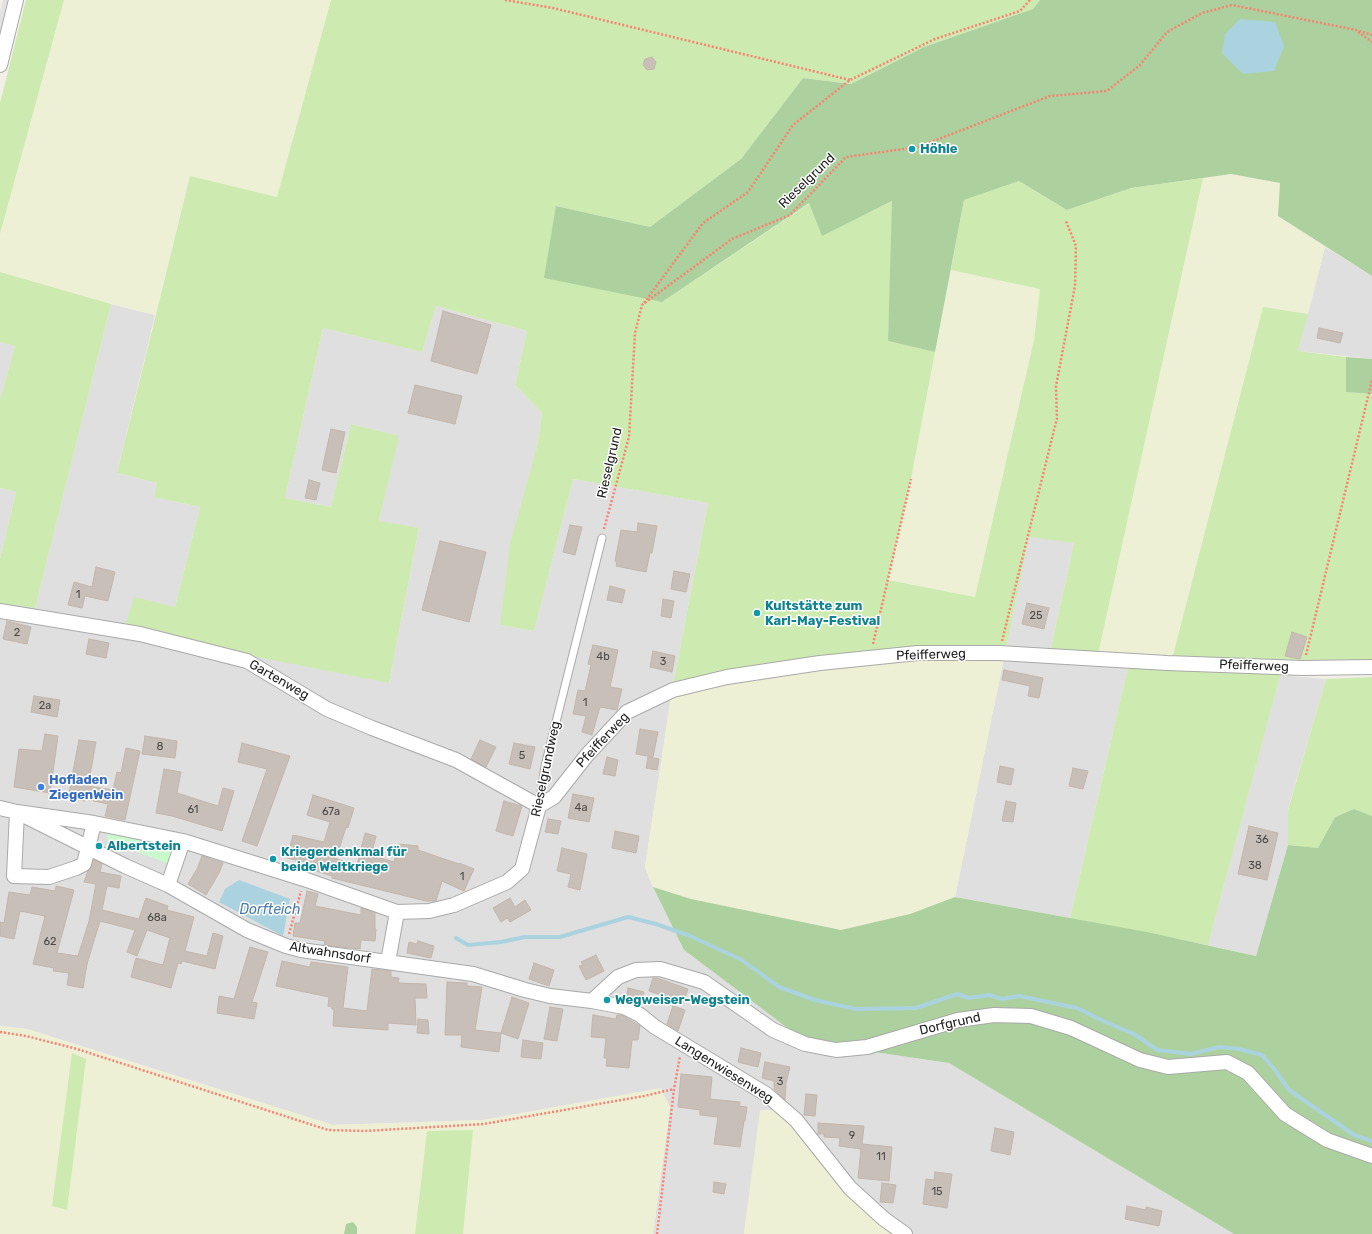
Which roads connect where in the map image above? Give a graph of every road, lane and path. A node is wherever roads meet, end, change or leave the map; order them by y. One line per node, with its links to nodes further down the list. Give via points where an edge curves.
1 (16, 0): 9 (street)
2 (505, 0): 10 (path, via 553,8)
3 (1030, 0): 10 (path, via 1020,11 935,39)
4 (1232, 0): 5 (path)
5 (1232, 5): 6 (path, Rieselgrund); 12 (path, Rieselgrund, via 1202,12 1167,32 1140,65 1106,91 1050,96 918,146 846,157 790,215 732,239)
6 (1356, 30): 7 (path, Rieselgrund); 8 (path)
7 (1372, 35)
8 (1372, 42)
9 (0, 66)
10 (850, 80): 12 (path, via 793,125 748,192 703,223)
11 (1066, 221): 17 (path, via 1076,246 1076,286 1056,386 1057,418)
12 (642, 305): 15 (path, Rieselgrund, via 635,333 629,437)
13 (1372, 380): 20 (path)
14 (911, 479): 18 (path)
15 (602, 538): 21 (lane, Rieselgrundweg, via 545,766)
16 (0, 611): 21 (street, Gartenweg, via 140,634 248,661 327,709 456,760)
17 (999, 653): 18 (street, Pfeifferweg, via 918,653); 20 (street, Pfeifferweg)
18 (870, 658): 21 (street, Pfeifferweg, via 727,677 673,690 627,712 587,754 554,797)
19 (1372, 667): 20 (street, Pfeifferweg)
20 (1303, 668)
21 (539, 806): 29 (street, Rieselgrundweg, via 522,869 507,882 454,905 429,911)
22 (0, 808): 23 (street, Altwahnsdorf)
23 (16, 812): 24 (street, Altwahnsdorf); 26 (street, Altwahnsdorf); 26 (street, via 14,876 49,877 76,868 84,864)
24 (94, 823): 25 (street, Altwahnsdorf); 26 (street)
25 (184, 841): 27 (street, Altwahnsdorf); 28 (street)
26 (87, 847): 28 (street, Altwahnsdorf)
27 (304, 879): 29 (street, Altwahnsdorf); 30 (path)
28 (168, 884): 30 (street, Altwahnsdorf, via 248,930)
29 (397, 912): 31 (street, Altwahnsdorf)
30 (286, 946): 31 (street, Altwahnsdorf)
31 (388, 962): 32 (street, Altwahnsdorf, via 473,974 550,996)
32 (592, 1001): 34 (street, Langenwiesenweg, via 624,1007); 36 (street, Dorfgrund, via 618,977 636,970 660,969 704,982 773,1030 805,1044 836,1050 867,1047 958,1020 994,1015 1031,1016 1071,1028 1140,1060 1168,1067 1227,1062 1248,1073 1285,1114 1327,1140)
33 (0, 1032): 35 (path, via 78,1049 328,1130 365,1131 484,1124)
34 (682, 1044): 35 (path); 38 (street, Langenwiesenweg, via 766,1094 796,1120 850,1188)
35 (674, 1089): 37 (path)
36 (1372, 1156)
37 (657, 1234)
38 (905, 1234)

